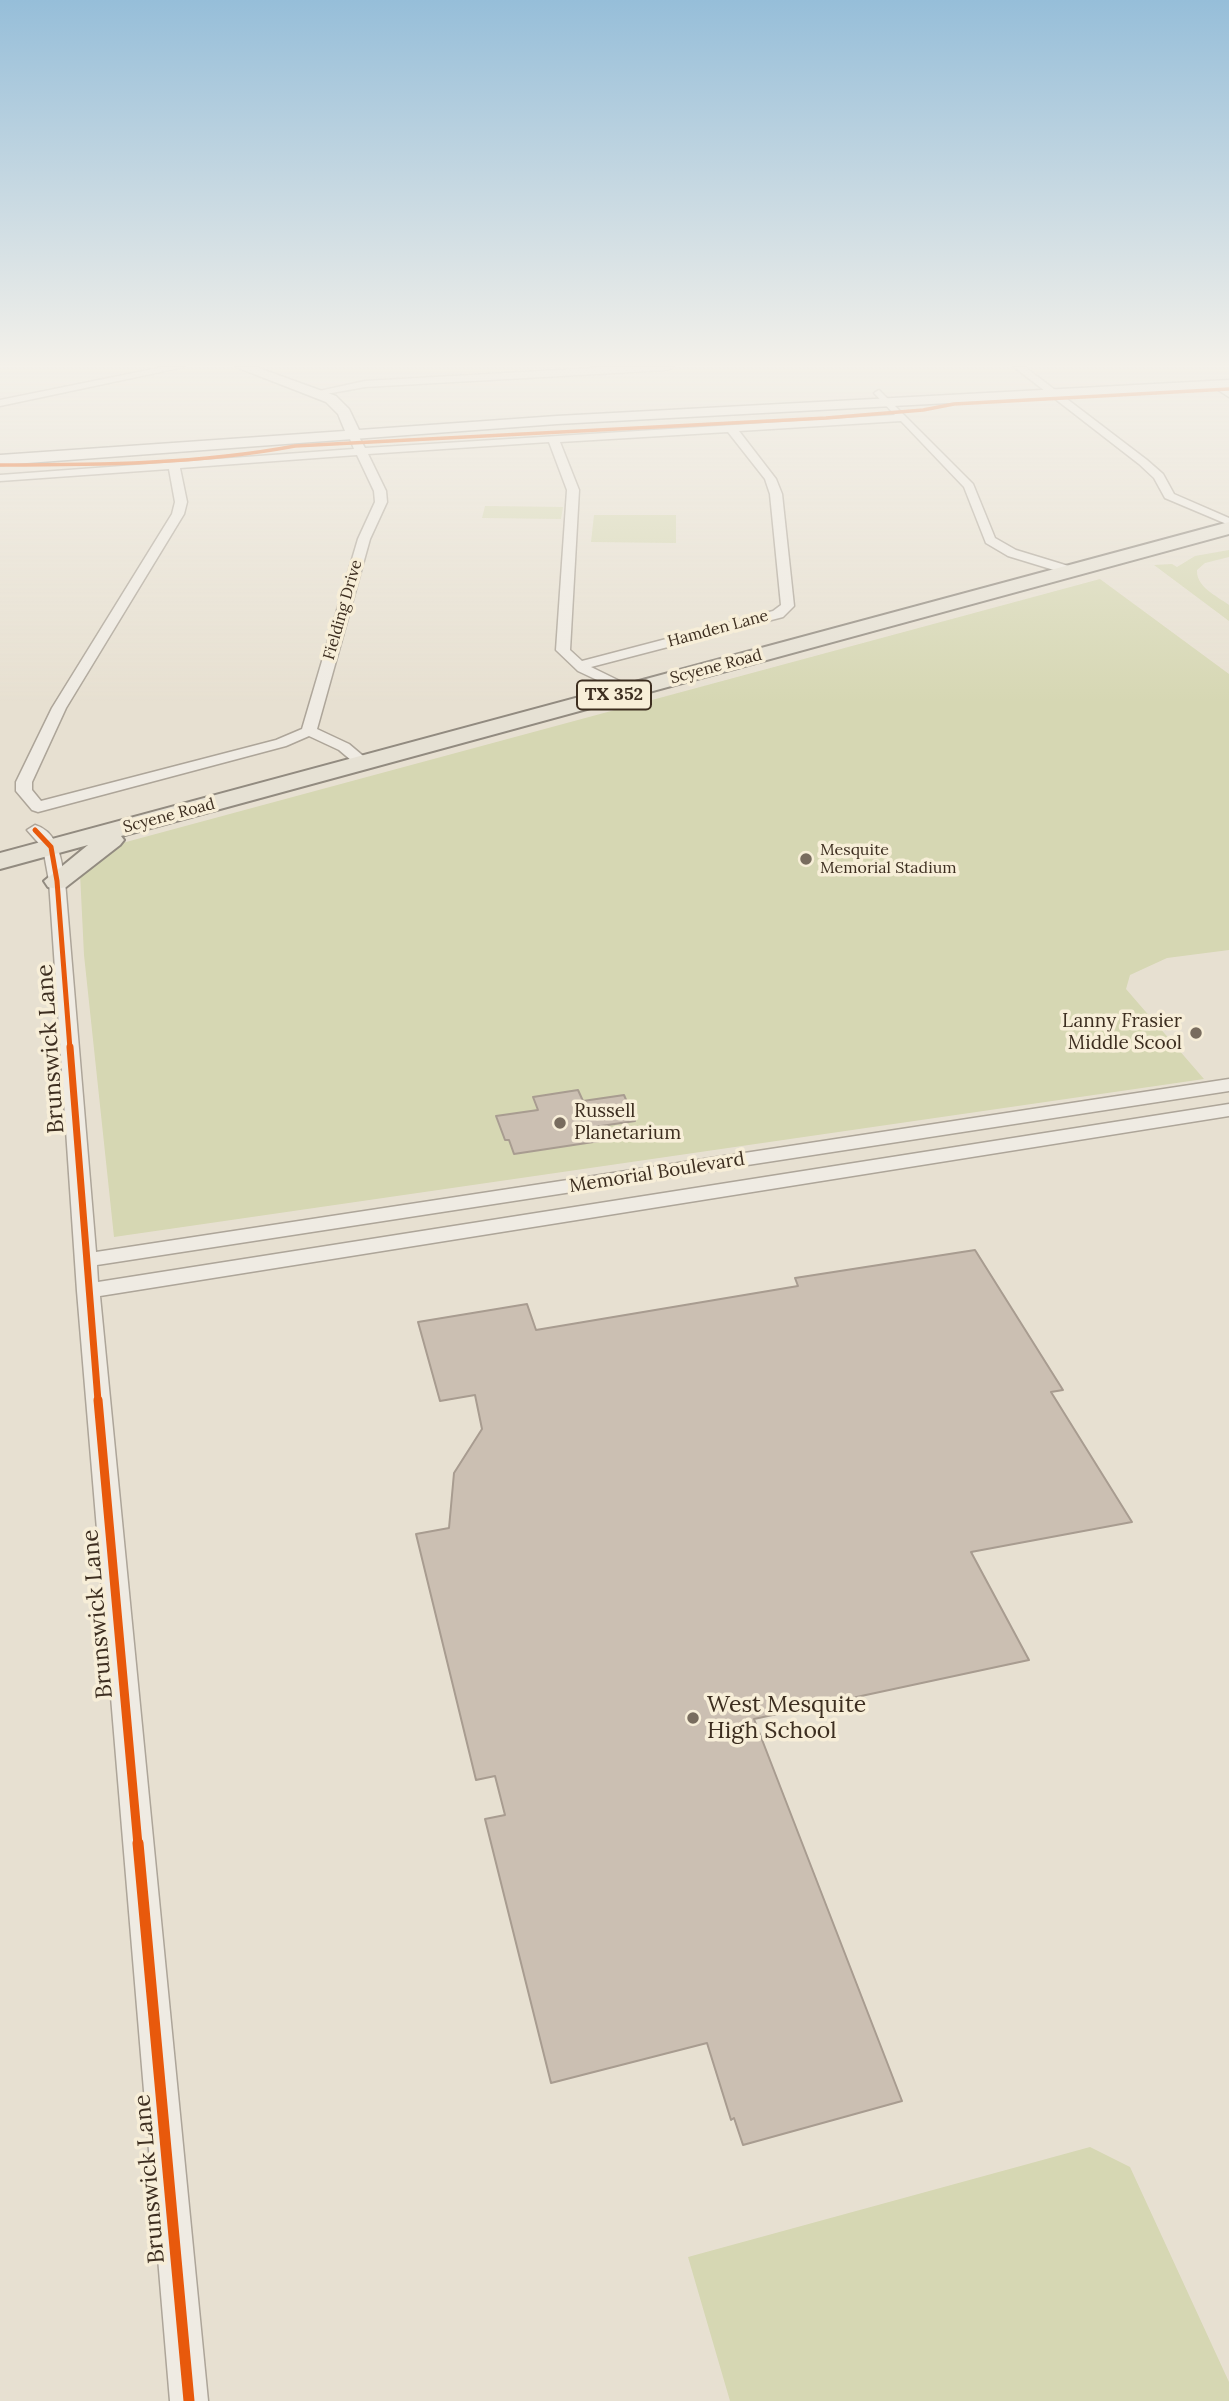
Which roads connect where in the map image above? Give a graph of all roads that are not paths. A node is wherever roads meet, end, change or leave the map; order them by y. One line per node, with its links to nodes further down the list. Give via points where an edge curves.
1 (177, 479): 13 (street, via 178,514 59,708 24,791 38,807 281,743)
2 (374, 479): 13 (street, Fielding Drive, via 381,502 364,540)
3 (569, 479): 10 (street, via 573,490 564,650)
4 (770, 479): 10 (street, Hamden Lane, via 776,494 789,606 778,614)
5 (962, 479): 8 (street, via 990,540)
6 (1161, 479): 7 (street, via 1169,496)
7 (1225, 519): 8 (main road, Scyene Road / TX 352); 9 (main road, Scyene Road / TX 352)
8 (1038, 563): 9 (street); 11 (main road, Scyene Road / TX 352)
9 (1071, 571): 12 (main road, Scyene Road / TX 352)
10 (581, 666): 11 (street)
11 (605, 678): 12 (street); 14 (main road, Scyene Road / TX 352)
12 (629, 691): 15 (main road, Scyene Road / TX 352)
13 (309, 730): 14 (street)
14 (344, 747): 15 (street); 17 (main road, Scyene Road / TX 352)
15 (363, 763): 16 (main road, Scyene Road / TX 352)
16 (142, 824): 19 (main road, Scyene Road / TX 352); 21 (main road, via 104,844)
17 (35, 830): 18 (main road, Scyene Road / TX 352); 19 (street)
18 (0, 839)
19 (51, 847): 20 (main road, Scyene Road / TX 352); 21 (street, Brunswick Lane)
20 (0, 861)
21 (57, 881): 24 (street, Brunswick Lane)
22 (1229, 1085): 24 (street, Memorial Boulevard)
23 (1229, 1110): 25 (street, Memorial Boulevard)
24 (86, 1260): 25 (street, Brunswick Lane)
25 (88, 1291): 26 (street, Brunswick Lane)
26 (189, 2401)

